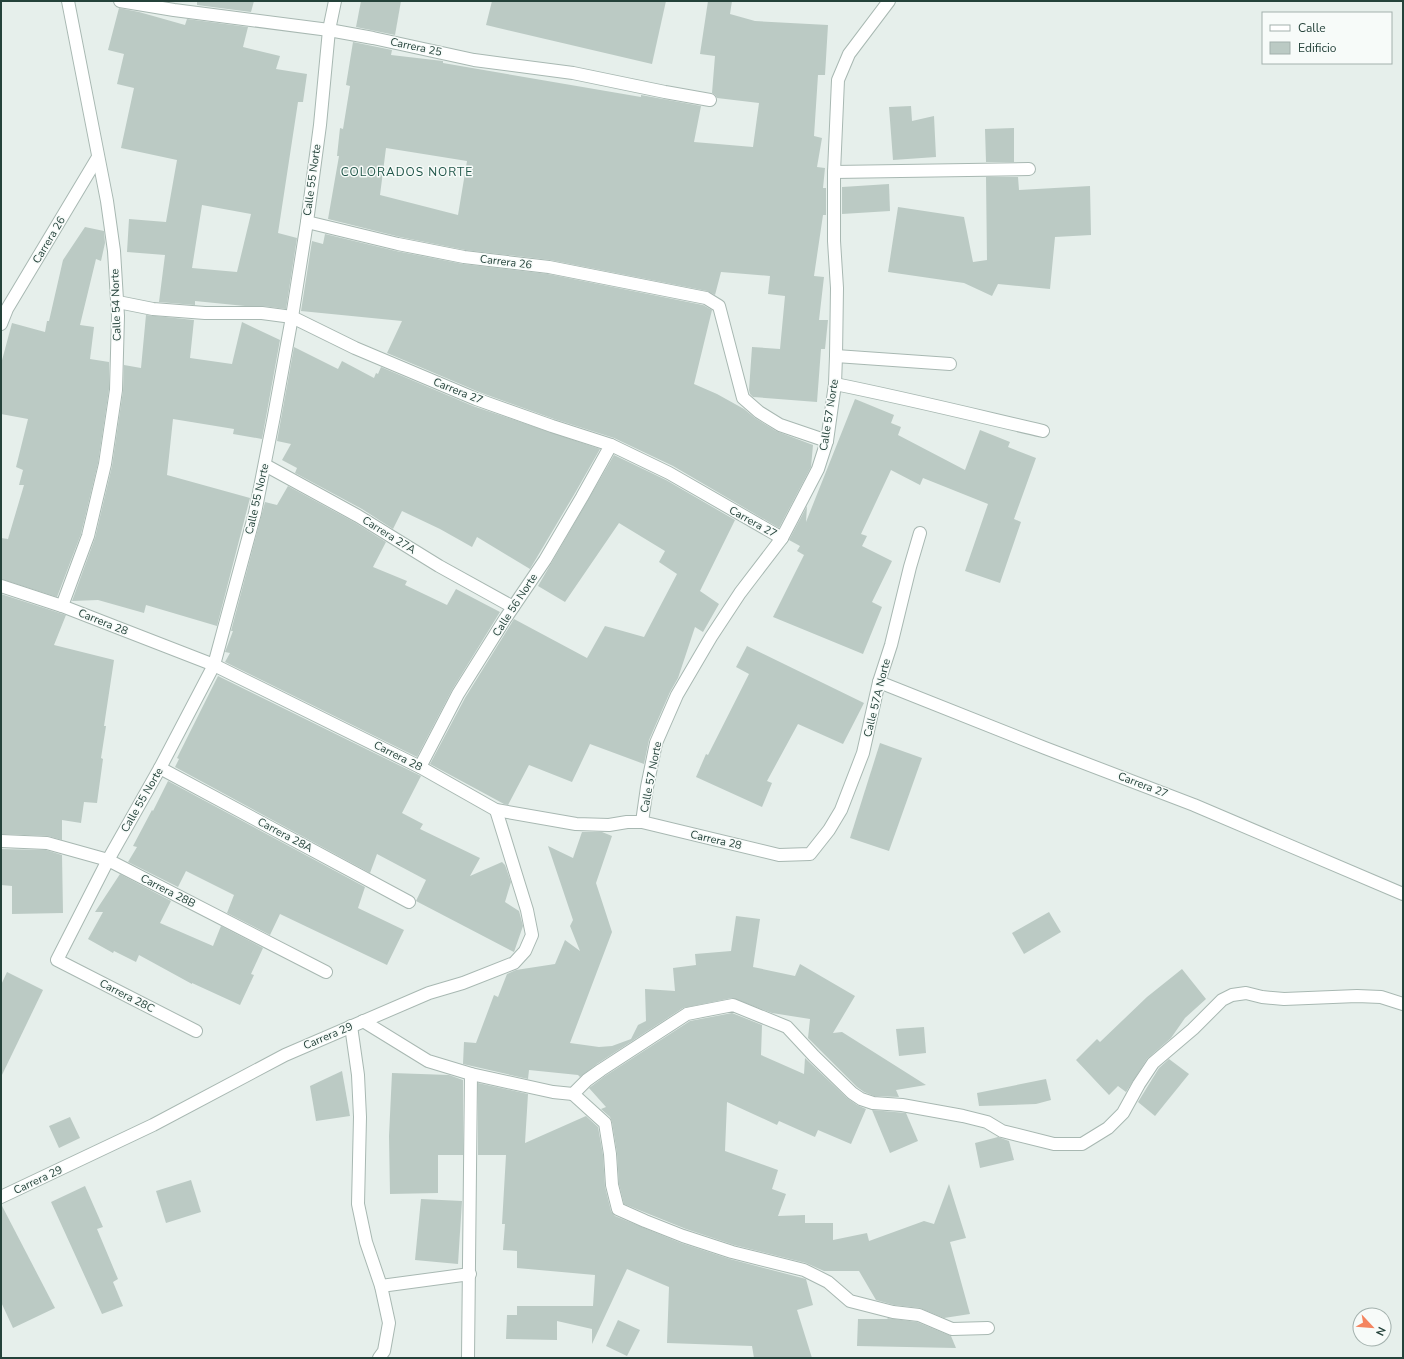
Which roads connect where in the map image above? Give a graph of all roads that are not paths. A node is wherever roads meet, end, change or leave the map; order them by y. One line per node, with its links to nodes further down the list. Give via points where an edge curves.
1 (68, 1): 7 (street, Calle 54 Norte)
2 (120, 1): 5 (street, Carrera 25)
3 (335, 1): 5 (street, Calle 55 Norte)
4 (889, 1): 9 (street, Calle 57 Norte, via 849,54 838,80)
5 (329, 30): 6 (street, Carrera 25, via 474,60 573,73); 10 (street, Calle 55 Norte)
6 (710, 100)
7 (98, 157): 11 (street, Calle 54 Norte, via 114,251); 13 (street, Carrera 26, via 7,309)
8 (1029, 169): 9 (street)
9 (834, 172): 14 (street, Calle 57 Norte)
10 (307, 222): 12 (street, Calle 55 Norte); 18 (street, Carrera 26, via 464,257 549,267 706,298 719,306 743,398 759,412 780,424)
11 (118, 302): 12 (street, Carrera 27, via 153,309 205,313 262,313); 24 (street, Calle 54 Norte, via 116,390 105,464 88,536)
12 (292, 317): 19 (street, Carrera 27, via 355,348 476,399); 20 (street, Calle 55 Norte)
13 (1, 324)
14 (836, 356): 15 (street); 16 (street, Calle 57 Norte)
15 (950, 364)
16 (835, 384): 17 (street); 18 (street, Calle 57 Norte)
17 (1043, 431)
18 (827, 440): 22 (street, Calle 57 Norte, via 818,469)
19 (611, 445): 22 (street, Carrera 27, via 669,473); 25 (street, Calle 56 Norte, via 563,530)
20 (265, 465): 25 (street, Carrera 27A); 26 (street, Calle 55 Norte, via 255,514)
21 (920, 533): 27 (street, Calle 57A Norte)
22 (782, 538): 31 (street, Calle 57 Norte, via 740,592 677,695 656,743)
23 (1, 586): 24 (street, Carrera 28)
24 (62, 606): 26 (street, Carrera 28)
25 (513, 607): 28 (street, Calle 56 Norte, via 458,694)
26 (214, 665): 28 (street, Carrera 28); 29 (street, Calle 55 Norte)
27 (880, 682): 33 (street, Calle 57A Norte, via 863,753 846,796 829,830); 35 (street, Carrera 27, via 1194,805)
28 (420, 767): 30 (street, Carrera 28)
29 (160, 768): 34 (street, Calle 55 Norte); 36 (street, Carrera 28A)
30 (496, 810): 31 (street, Carrera 28, via 576,824); 40 (street, Carrera 29, via 532,935 525,951 514,963 429,993)
31 (642, 822): 33 (street, Carrera 28, via 779,855)
32 (1, 841): 34 (street, Carrera 28B, via 46,843)
33 (810, 854)
34 (108, 860): 37 (street, Calle 55 Norte); 38 (street, Carrera 28B)
35 (1403, 894)
36 (409, 902)
37 (58, 960): 42 (street, Carrera 28C)
38 (326, 972)
39 (1403, 1004): 44 (street, via 1381,997 1284,999 1246,993 1232,995 1222,1000 1153,1063 1123,1113 1108,1128 1082,1144 1054,1144 1002,1131 987,1122 963,1116 902,1105 873,1104 852,1093 788,1027 733,1005 687,1014 601,1070)
40 (363, 1021): 41 (street, Carrera 29); 43 (street, via 428,1062)
41 (351, 1026): 45 (street, Carrera 29, via 284,1055 153,1125); 47 (street, via 358,1075 360,1117 358,1204 366,1242)
42 (196, 1031)
43 (471, 1074): 44 (street); 46 (street)
44 (573, 1094): 48 (street, via 605,1123 612,1184 618,1208 677,1234 732,1252 804,1270 828,1282 850,1301 893,1312 919,1315 952,1329)
45 (1, 1197)
46 (470, 1274): 47 (street); 50 (street)
47 (380, 1286): 49 (street, via 389,1323 384,1351)
48 (988, 1328)
49 (379, 1358)
50 (468, 1358)

